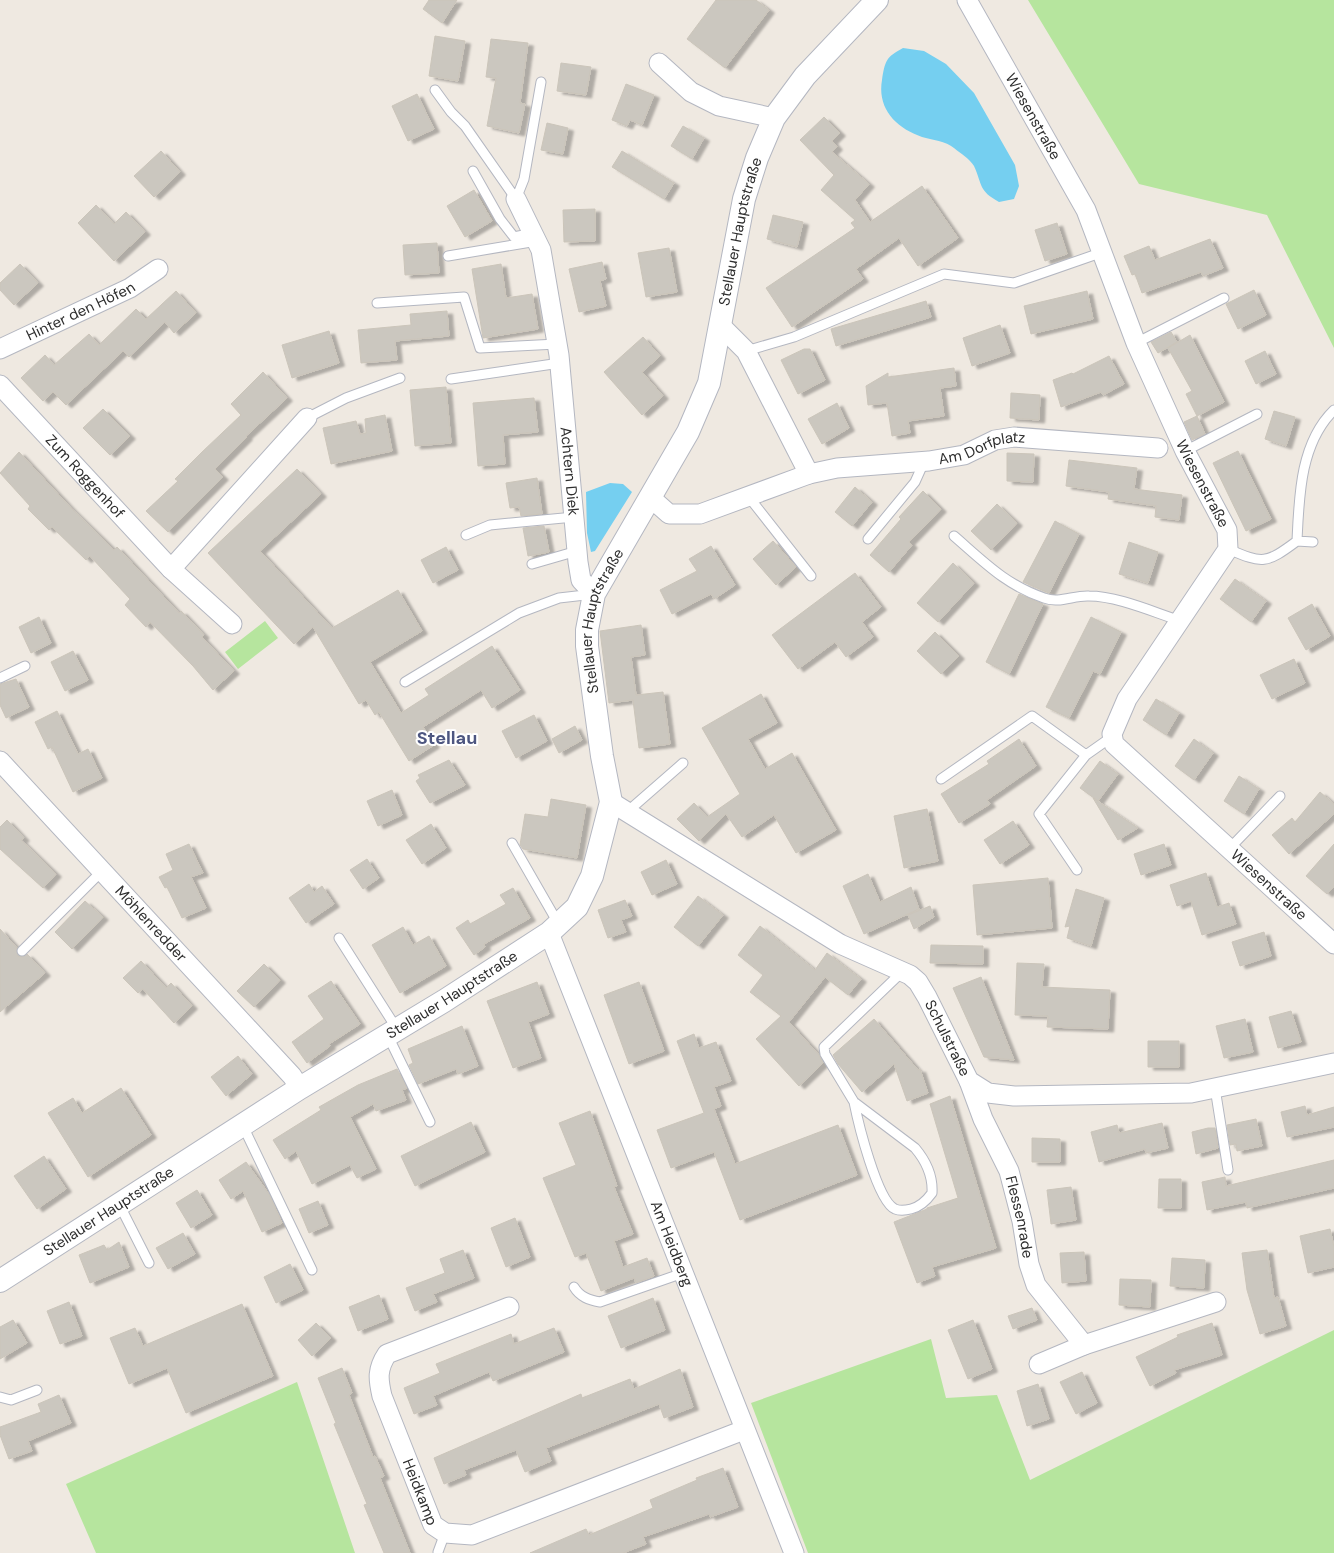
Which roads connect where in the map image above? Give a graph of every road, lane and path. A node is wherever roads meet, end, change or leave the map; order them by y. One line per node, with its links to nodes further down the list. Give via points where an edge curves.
1 (877, 0): 6 (street, Stellauer Hauptstraße, via 805,76)
2 (967, 0): 10 (street, Wiesenstraße, via 1086,210)
3 (659, 63): 6 (street, via 691,92 720,106)
4 (541, 82): 8 (lane, via 524,180)
5 (436, 90): 8 (lane, Achtern Diek)
6 (774, 118): 15 (street, Stellauer Hauptstraße, via 744,199)
7 (473, 171): 9 (lane, via 514,237)
8 (516, 200): 9 (street, Achtern Diek)
9 (535, 237): 11 (lane); 19 (street, Achtern Diek, via 542,250)
10 (1104, 252): 16 (street, Wiesenstraße); 18 (lane, via 1014,283 944,274 794,337)
11 (448, 256)
12 (158, 269): 17 (street, Hinter den Höfen, via 130,288)
13 (1224, 298): 16 (lane)
14 (377, 303): 19 (lane, via 464,297 480,348)
15 (721, 326): 18 (street); 31 (street, Stellauer Hauptstraße, via 710,383 688,432)
16 (1136, 343): 27 (street, Wiesenstraße)
17 (0, 348)
18 (746, 351): 29 (street)
19 (558, 354): 21 (lane); 32 (street, Achtern Diek)
20 (400, 378): 25 (lane, via 346,398)
21 (451, 378)
22 (0, 384): 41 (street, Zum Roggenhof)
23 (1334, 410): 36 (lane, via 1321,423 1310,450 1302,479)
24 (1257, 414): 27 (lane)
25 (307, 418): 41 (street)
26 (1158, 448): 28 (street, Am Dorfplatz, via 1014,437 995,440 964,455)
27 (1185, 452): 38 (street, Wiesenstraße, via 1227,530)
28 (924, 462): 29 (street, Am Dorfplatz, via 847,467); 35 (lane, via 914,482)
29 (809, 474): 30 (street, Am Dorfplatz)
30 (748, 496): 31 (street, Am Dorfplatz, via 700,514 670,514); 42 (lane)
31 (651, 498): 43 (street, Stellauer Hauptstraße)
32 (574, 517): 33 (lane, via 490,525); 39 (street, Achtern Diek)
33 (466, 535)
34 (954, 536): 44 (lane, via 1005,581 1046,599 1106,598)
35 (868, 539)
36 (1297, 541): 37 (lane); 38 (lane, via 1273,559 1254,560)
37 (1313, 542)
38 (1228, 549): 44 (street)
39 (577, 551): 40 (lane); 43 (street, Achtern Diek, via 581,580)
40 (532, 564)
41 (171, 569): 45 (street, Zum Roggenhof)
42 (811, 576)
43 (594, 594): 48 (lane, via 559,598 519,613); 55 (street, Stellauer Hauptstraße, via 586,630 587,646 602,756)
44 (1181, 621): 49 (street, via 1127,699)
45 (232, 624)
46 (25, 666): 47 (lane)
47 (0, 678)
48 (405, 682)
49 (1113, 736): 50 (lane); 57 (street, Wiesenstraße, via 1114,744)
50 (1086, 755): 53 (lane, via 1032,716); 58 (lane, via 1039,814)
51 (0, 762): 59 (street, Möhlenredder)
52 (683, 763): 55 (lane)
53 (941, 779)
54 (1280, 796): 57 (lane)
55 (619, 807): 60 (street, Stellauer Hauptstraße, via 577,906); 64 (street, Schulstraße, via 840,944)
56 (512, 843): 60 (lane)
57 (1230, 849): 62 (street, Wiesenstraße)
58 (1077, 870)
59 (102, 871): 63 (lane); 68 (street, Möhlenredder)
60 (554, 929): 65 (street, Stellauer Hauptstraße); 77 (street, Am Heidberg)
61 (339, 938): 65 (lane)
62 (1334, 944)
63 (22, 951)
64 (902, 971): 67 (street, Schulstraße, via 918,982); 70 (lane, via 824,1047)
65 (392, 1032): 68 (street, Stellauer Hauptstraße); 71 (lane)
66 (1334, 1063): 69 (street, Schulstraße)
67 (969, 1082): 69 (street, Schulstraße, via 988,1093 1014,1096 1191,1093); 82 (street, Flessenrade, via 1009,1171 1036,1285)
68 (300, 1088): 72 (street, Stellauer Hauptstraße)
69 (1215, 1088): 73 (lane)
70 (854, 1102): 70 (lane, via 923,1157 933,1183 932,1193 917,1208 895,1209 887,1201 859,1130)
71 (430, 1122)
72 (243, 1126): 74 (street, Stellauer Hauptstraße); 76 (lane)
73 (1228, 1170)
74 (119, 1204): 75 (lane); 78 (street, Stellauer Hauptstraße)
75 (149, 1263)
76 (312, 1270)
77 (683, 1273): 79 (lane, via 600,1302 589,1300); 86 (street, Am Heidberg)
78 (0, 1281)
79 (574, 1287)
80 (1216, 1302): 82 (street)
81 (509, 1307): 87 (street, Heidkamp, via 387,1354 380,1365 378,1377 382,1396 433,1526)
82 (1084, 1345): 83 (street)
83 (1039, 1364)
84 (37, 1390): 85 (lane, via 11,1400)
85 (0, 1397)
86 (744, 1430): 87 (street, Heidkamp, via 472,1535); 89 (street, Am Heidberg)
87 (445, 1533): 88 (lane)
88 (438, 1552)
89 (794, 1553)

